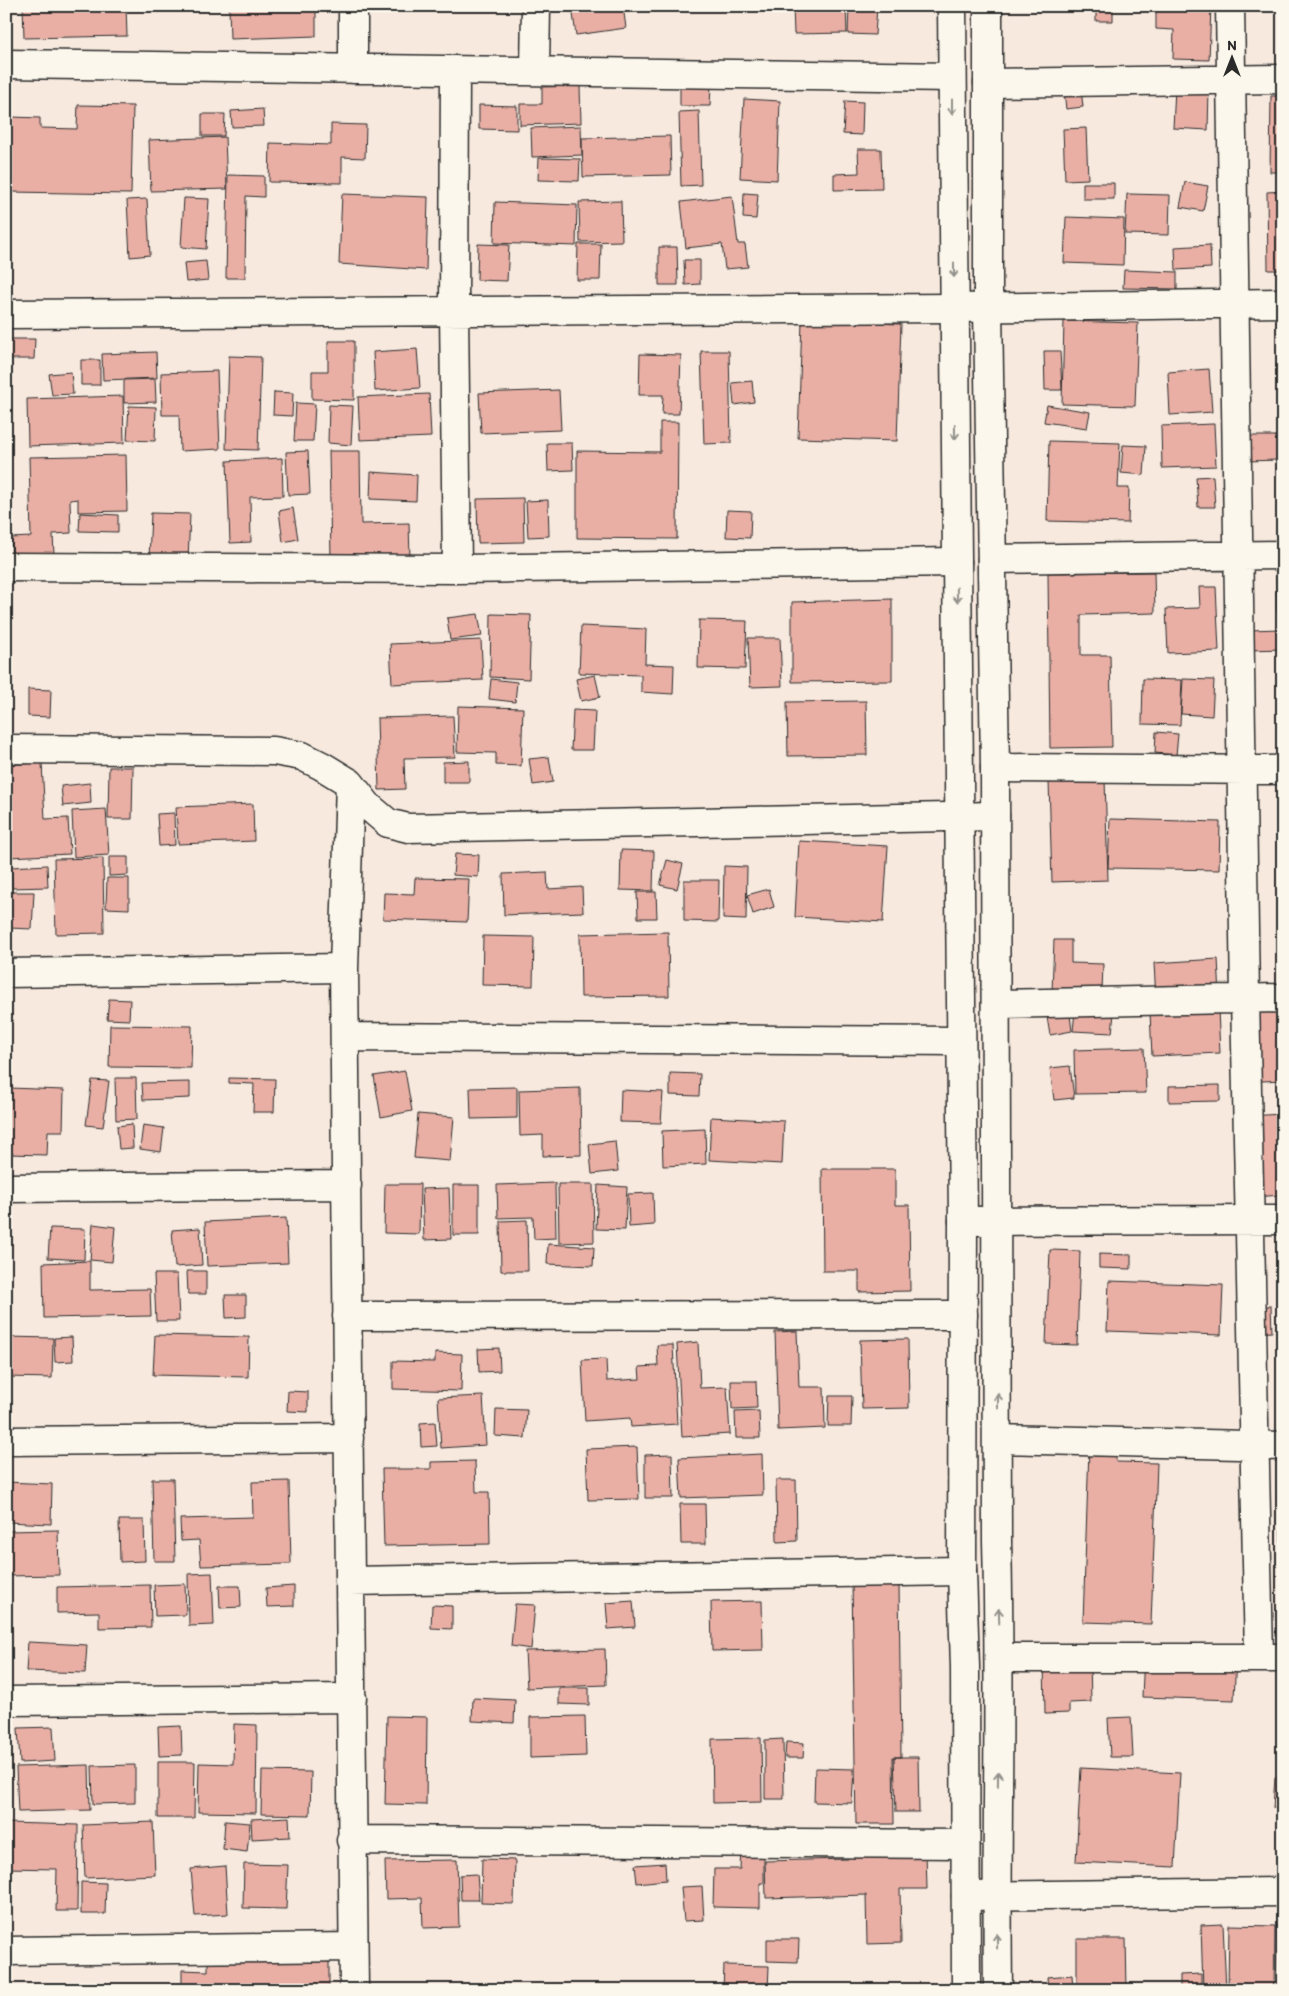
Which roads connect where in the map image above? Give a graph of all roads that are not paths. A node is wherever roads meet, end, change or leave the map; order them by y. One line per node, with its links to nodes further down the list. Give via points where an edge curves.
1 (353, 6): 7 (street)
2 (536, 6): 9 (street)
3 (952, 6): 10 (street)
4 (988, 6): 13 (street)
5 (1230, 6): 12 (street)
6 (6, 64): 7 (street)
7 (353, 69): 8 (street)
8 (455, 70): 9 (street); 18 (street)
9 (535, 71): 10 (street)
10 (952, 77): 16 (street, one-way to 16)
11 (1283, 79): 12 (street)
12 (1232, 80): 13 (street); 15 (street)
13 (988, 83): 17 (street)
14 (1283, 303): 15 (street)
15 (1234, 304): 17 (street); 20 (street)
16 (954, 308): 17 (street); 18 (street); 23 (street, one-way to 23)
17 (988, 308): 22 (street)
18 (454, 311): 19 (street); 25 (street)
19 (6, 314)
20 (1239, 556): 21 (street); 22 (street); 28 (street)
21 (1283, 556)
22 (992, 559): 27 (street)
23 (956, 562): 25 (street); 32 (street, one-way to 32)
24 (6, 567): 25 (street)
25 (457, 569)
26 (6, 749): 30 (street, via 274,751 302,756)
27 (995, 768): 28 (street); 31 (street)
28 (1242, 770): 29 (street); 35 (street)
29 (1283, 770)
30 (350, 783): 32 (street, via 368,806 388,823 408,828); 33 (street)
31 (995, 816): 32 (street); 37 (street)
32 (960, 818): 39 (street)
33 (344, 968): 34 (street); 38 (street)
34 (6, 973)
35 (1245, 998): 36 (street); 37 (street); 42 (street)
36 (1283, 998)
37 (996, 1004): 45 (street)
38 (346, 1037): 39 (street); 40 (street)
39 (960, 1041): 44 (street)
40 (347, 1186): 41 (street); 47 (street)
41 (6, 1188)
42 (1250, 1220): 43 (street); 45 (street); 51 (street)
43 (1283, 1220)
44 (963, 1221): 45 (street); 46 (street)
45 (996, 1222): 49 (street, one-way to 45)
46 (963, 1315): 47 (street); 53 (street)
47 (347, 1316): 48 (street)
48 (350, 1438): 50 (street); 54 (street)
49 (998, 1439): 51 (street); 56 (street, one-way to 49)
50 (6, 1440)
51 (1256, 1445): 52 (street); 55 (street)
52 (1283, 1446)
53 (962, 1572): 54 (street); 60 (street)
54 (349, 1581): 57 (street)
55 (1271, 1657): 56 (street)
56 (1000, 1658): 63 (street, one-way to 56)
57 (352, 1698): 58 (street); 59 (street)
58 (6, 1701)
59 (351, 1840): 60 (street); 64 (street)
60 (965, 1844): 62 (street)
61 (1283, 1892): 63 (street)
62 (966, 1896): 63 (street); 67 (street)
63 (997, 1896): 68 (street, one-way to 63)
64 (353, 1948): 65 (street); 66 (street)
65 (6, 1951)
66 (354, 1990)
67 (966, 1990)
68 (998, 1990)

